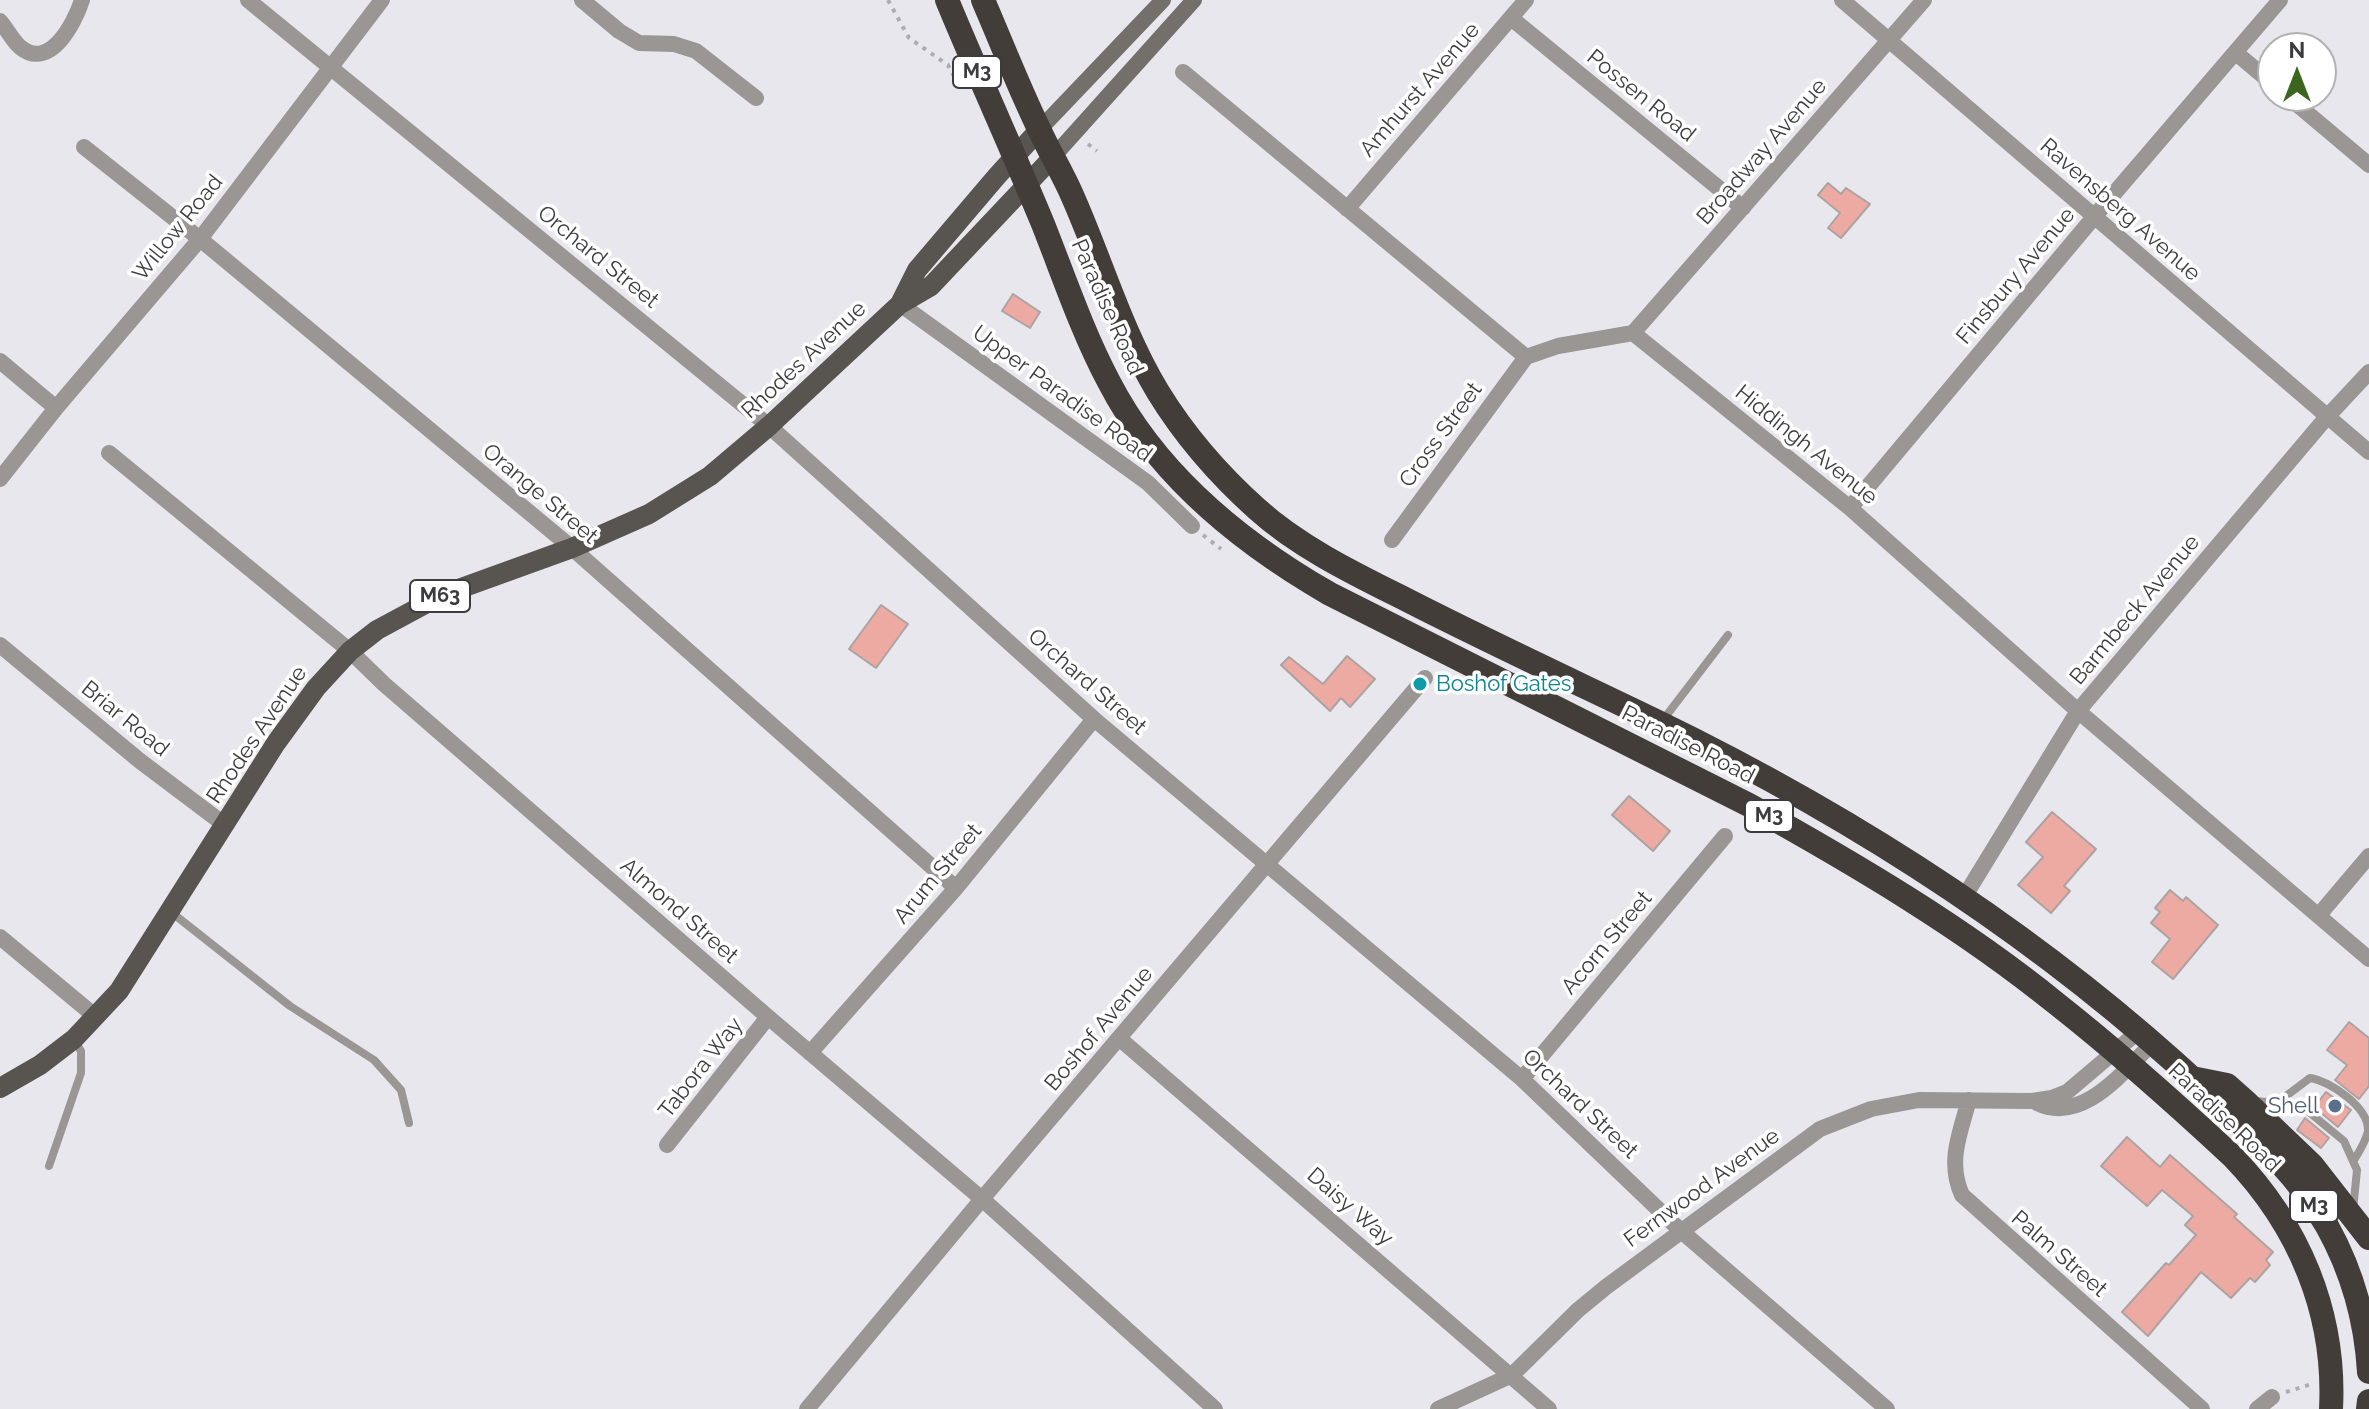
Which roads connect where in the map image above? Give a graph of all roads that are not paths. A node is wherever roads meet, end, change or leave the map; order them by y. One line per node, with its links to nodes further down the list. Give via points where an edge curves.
1 (82, 0): 14 (street, via 68,34 44,51 22,48)
2 (248, 0): 17 (street, Orchard Street)
3 (382, 0): 17 (street, Willow Road)
4 (582, 0): 20 (street, via 639,43 696,51)
5 (947, 0): 24 (highway, M3)
6 (983, 0): 22 (highway, M3)
7 (1163, 0): 22 (main road, M63)
8 (1194, 0): 25 (main road, M63)
9 (1526, 0): 13 (street, Amhurst Avenue)
10 (1842, 0): 15 (street, Ravensberg Avenue)
11 (1924, 0): 15 (street, Broadway Avenue)
12 (2280, 0): 16 (street, Finsbury Avenue)
13 (1511, 18): 28 (street, Possen Road); 29 (street, Amhurst Avenue)
14 (0, 21)
15 (1890, 41): 28 (street, Broadway Avenue); 30 (street, Ravensberg Avenue)
16 (2236, 53): 18 (street); 30 (street, Finsbury Avenue)
17 (330, 66): 31 (street, Willow Road); 39 (street, Orchard Street)
18 (2257, 71)
19 (1183, 72): 29 (street)
20 (756, 98)
21 (2306, 112): 26 (street)
22 (1039, 130): 24 (main road, Rhodes Avenue / M63); 25 (highway, M3)
23 (84, 147): 31 (street, Orange Street)
24 (1014, 157): 27 (highway, M3); 32 (main road, Rhodes Avenue / M63, via 917,270)
25 (1053, 157): 27 (main road, Rhodes Avenue / M63); 53 (highway, Paradise Road / M3, via 1155,387 1223,477 1278,526 1359,575)
26 (2369, 165)
27 (1026, 185): 32 (main road, Rhodes Avenue / M63, via 931,286); 70 (highway, Paradise Road / M3, via 1110,384 1159,454 1224,523 1279,565 1330,594 1749,805 1860,868 2044,994)
28 (1743, 208): 33 (street, Broadway Avenue)
29 (1347, 209): 34 (street)
30 (2094, 217): 38 (street, Ravensberg Avenue); 43 (street, Finsbury Avenue)
31 (200, 239): 37 (street, Willow Road); 46 (street, Orange Street)
32 (900, 304): 39 (main road, Rhodes Avenue / M63); 44 (street, Upper Paradise Road, via 1148,483)
33 (1633, 333): 34 (street); 43 (street, Hiddingh Avenue)
34 (1526, 357): 45 (street, Cross Street)
35 (0, 361): 37 (street)
36 (2369, 372): 38 (street, Barmbeck Avenue)
37 (56, 408): 42 (street, Willow Road)
38 (2326, 418): 40 (street, Ravensberg Avenue); 51 (street, Barmbeck Avenue)
39 (769, 426): 46 (main road, Rhodes Avenue / M63, via 710,476 658,509); 52 (street, Orchard Street)
40 (2369, 452)
41 (109, 453): 49 (street, Almond Street)
42 (0, 479)
43 (1850, 508): 51 (street, Hiddingh Avenue)
44 (1192, 526)
45 (1392, 540)
46 (572, 548): 49 (main road, Rhodes Avenue / M63, via 442,595); 58 (street, Orange Street)
47 (1728, 635): 53 (lane)
48 (0, 645): 54 (street, Briar Road)
49 (350, 651): 54 (main road, Rhodes Avenue / M63, via 276,743); 65 (street, Almond Street)
50 (1425, 678): 57 (street, Boshof Avenue)
51 (2078, 711): 59 (street, Barmbeck Avenue); 61 (street, Hiddingh Avenue)
52 (1094, 719): 57 (street, Orchard Street); 58 (street, Arum Street)
53 (1661, 723): 59 (highway, Paradise Road / M3, via 1824,811)
54 (225, 825): 60 (main road, Rhodes Avenue / M63)
55 (1725, 836): 72 (street, Acorn Street)
56 (2369, 856): 61 (street)
57 (1266, 865): 68 (street, Boshof Avenue); 72 (street, Orchard Street)
58 (956, 888): 69 (street, Arum Street)
59 (1963, 899): 66 (highway, Paradise Road / M3)
60 (170, 912): 64 (main road, Rhodes Avenue / M63); 77 (lane, via 290,1006 374,1060 401,1090)
61 (2319, 915): 63 (street, Hiddingh Avenue)
62 (0, 937): 64 (street)
63 (2369, 959)
64 (96, 1017): 67 (main road, Rhodes Avenue / M63)
65 (768, 1017): 69 (street, Almond Street); 78 (street, Tabora Way)
66 (2146, 1037): 70 (street, Fernwood Avenue); 71 (highway, Paradise Road / M3)
67 (74, 1039): 73 (main road, Rhodes Avenue / M63); 80 (lane, via 81,1051 81,1073)
68 (1120, 1039): 81 (street, Boshof Avenue); 86 (street, Daisy Way)
69 (810, 1053): 81 (street, Almond Street)
70 (2122, 1059): 74 (street, Fernwood Avenue, via 2079,1105 2054,1108 2032,1101); 96 (highway, Paradise Road / M3, via 2232,1156 2280,1214 2320,1306 2330,1356)
71 (2192, 1078): 75 (highway, via 2227,1085); 85 (highway, Paradise Road / M3, via 2280,1163 2325,1223 2358,1298)
72 (1522, 1079): 83 (street, Orchard Street)
73 (0, 1088)
74 (1969, 1100): 83 (street, Fernwood Avenue, via 1919,1100 1871,1109 1820,1129); 94 (street, Palm Street, via 1953,1158 1962,1195)
75 (2245, 1101): 76 (lane); 82 (highway, via 2312,1165)
76 (2278, 1102): 79 (lane, via 2311,1112 2344,1141); 79 (lane, via 2310,1078 2327,1082 2366,1118 2368,1131)
77 (409, 1123)
78 (667, 1145)
79 (2354, 1160): 82 (lane)
80 (49, 1166)
81 (982, 1199): 89 (street, Boshof Avenue); 90 (street, Almond Street)
82 (2352, 1216): 84 (highway)
83 (1680, 1230): 86 (street, Fernwood Avenue, via 1578,1310); 93 (street, Orchard Street)
84 (2369, 1238)
85 (2369, 1372)
86 (1512, 1375): 91 (street, Fernwood Avenue); 92 (street, Daisy Way)
87 (2272, 1397): 95 (street)
88 (2369, 1400): 97 (main road); 98 (highway)
89 (807, 1409)
90 (1215, 1409)
91 (1438, 1409)
92 (1549, 1409)
93 (1887, 1409)
94 (2202, 1409)
95 (2257, 1409)
96 (2331, 1409)
97 (2350, 1409)
98 (2368, 1409)

